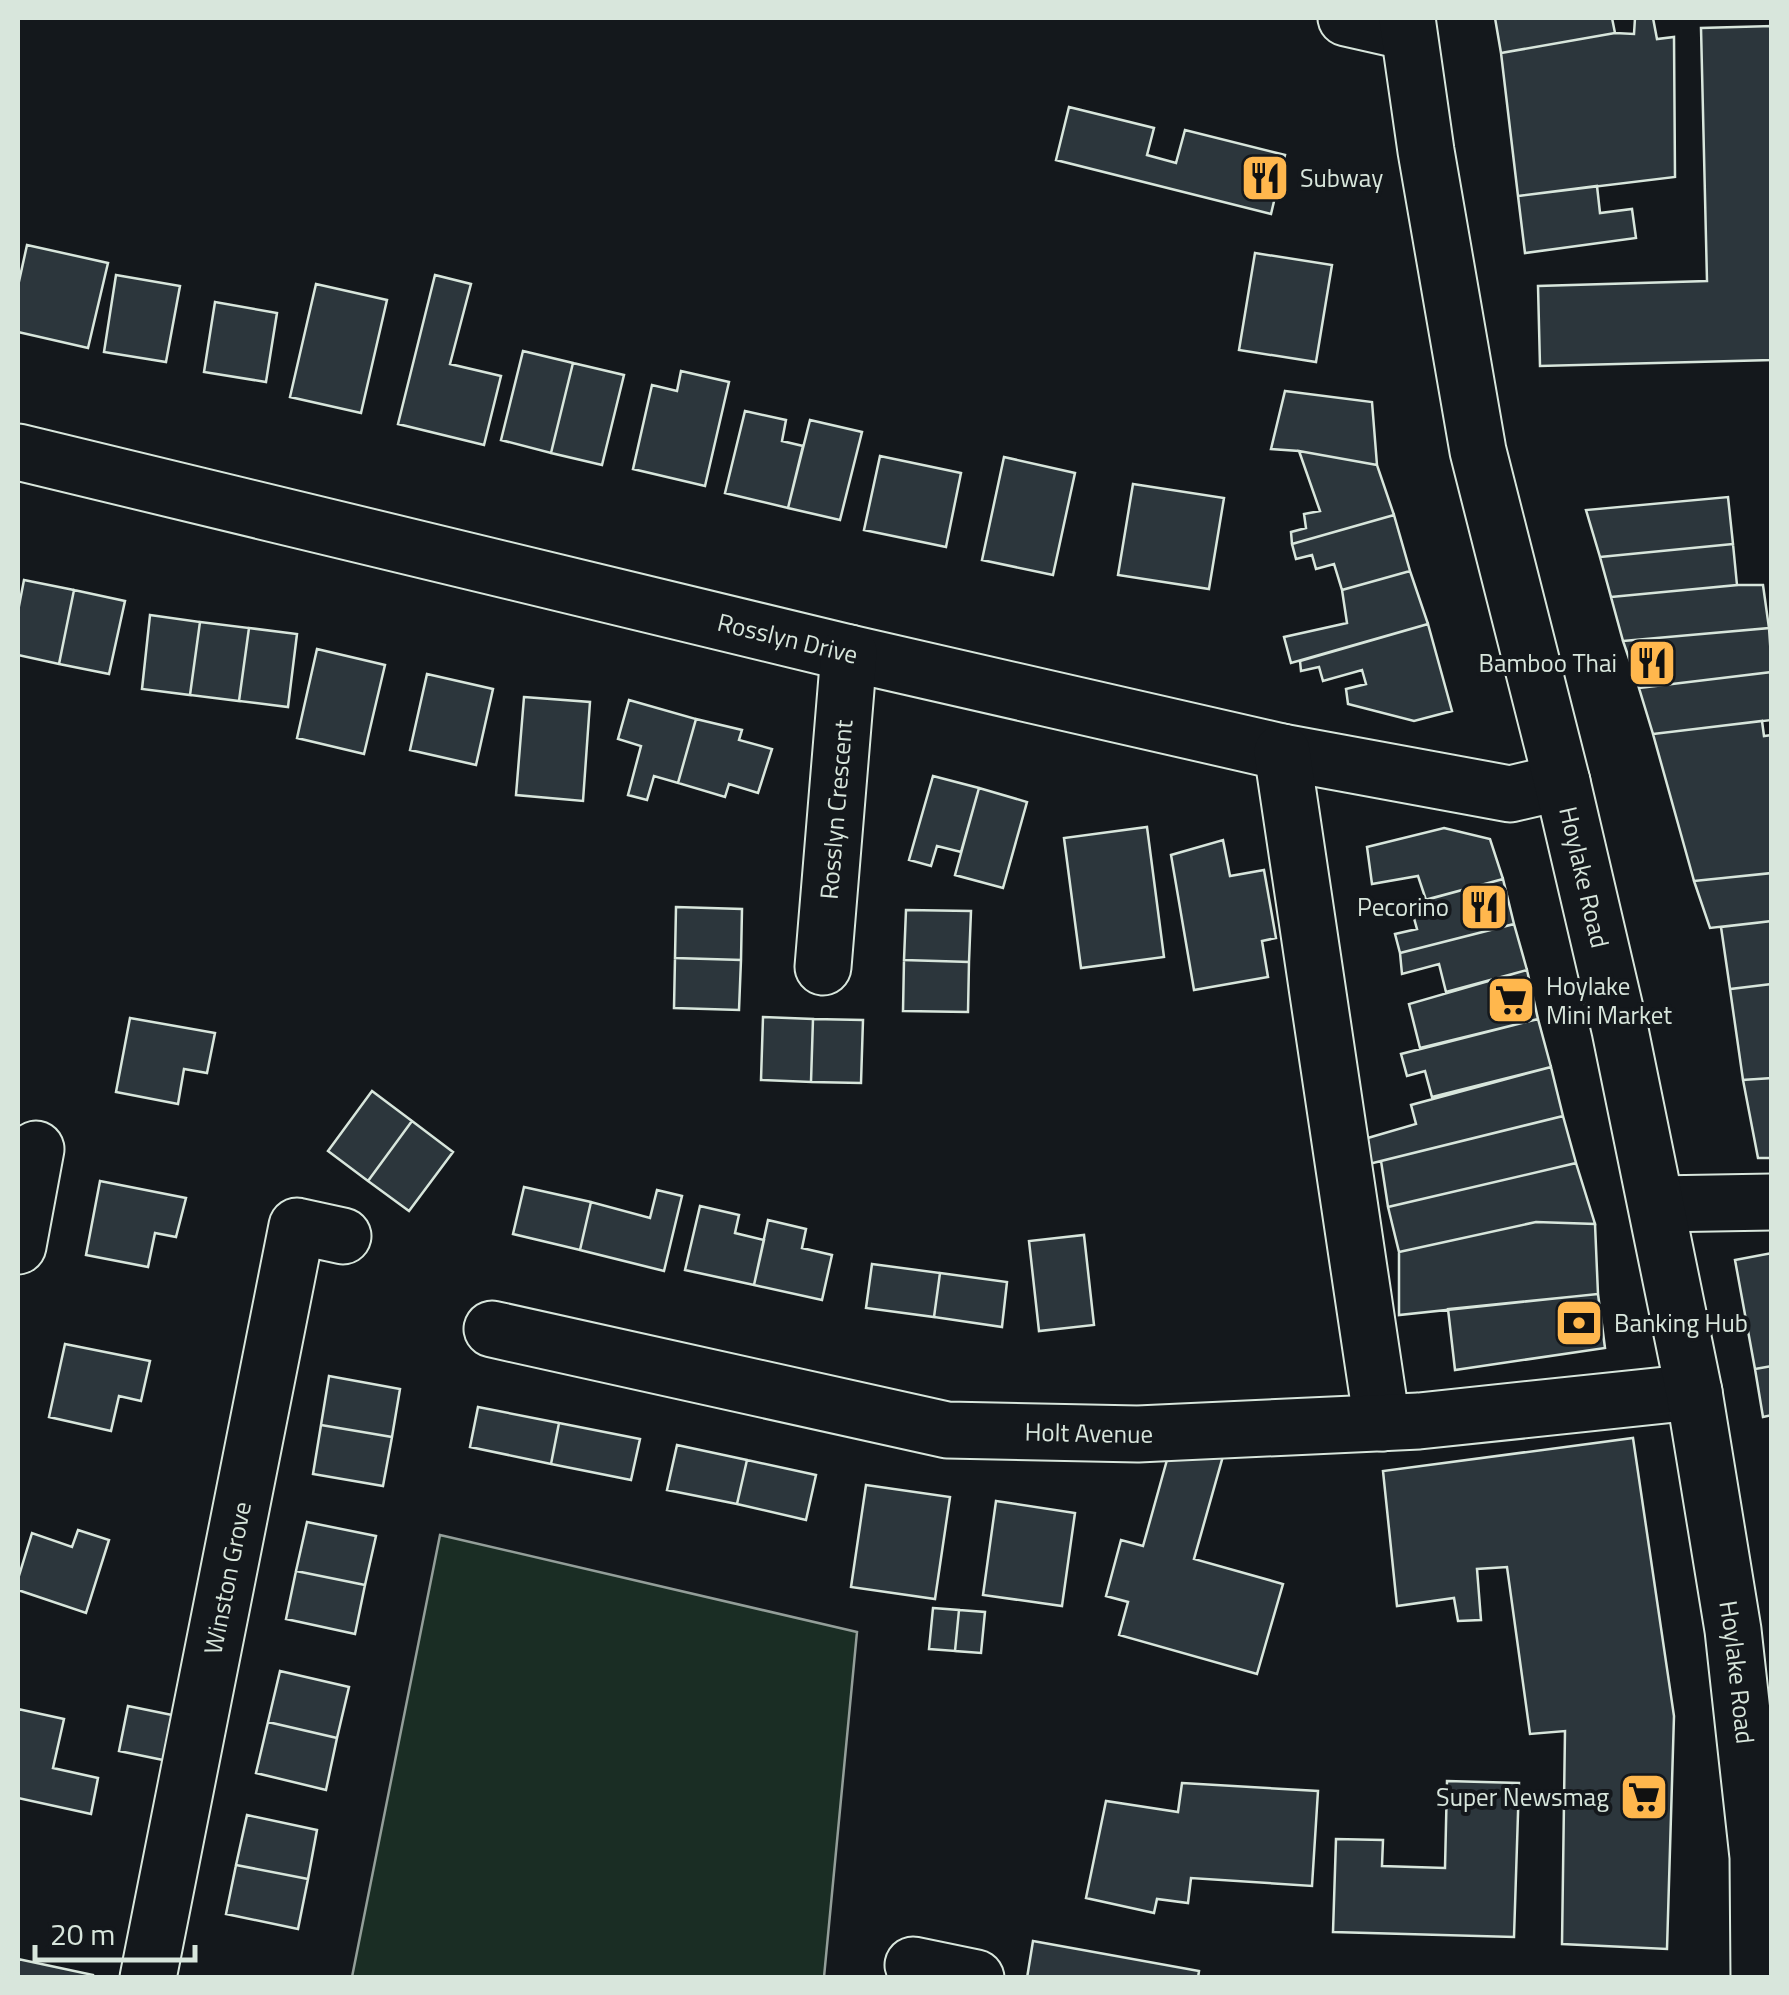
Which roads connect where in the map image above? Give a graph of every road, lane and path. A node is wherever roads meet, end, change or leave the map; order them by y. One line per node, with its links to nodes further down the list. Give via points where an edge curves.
1 (1346, 18): 2 (street)
2 (1407, 25): 6 (street, Hoylake Road, via 1478,450)
3 (18, 452): 4 (street, Rosslyn Drive)
4 (849, 653): 5 (street, Rosslyn Drive); 7 (street, Rosslyn Crescent)
5 (1282, 752): 6 (street, Rosslyn Drive, via 1510,794); 15 (street)
6 (1562, 782): 10 (street, Hoylake Road)
7 (823, 967)
8 (36, 1149): 12 (street)
9 (1772, 1202): 10 (street)
10 (1657, 1204): 14 (street, Hoylake Road)
11 (344, 1236): 17 (street, Winston Grove, via 297,1226)
12 (18, 1246)
13 (492, 1328): 15 (street, Holt Avenue, via 947,1430 1138,1434)
14 (1694, 1392): 15 (street, Holt Avenue); 19 (street, Hoylake Road, via 1735,1648 1758,1857)
15 (1382, 1423)
16 (913, 1965): 18 (street)
17 (148, 1978)
18 (976, 1978)
19 (1759, 1978)

